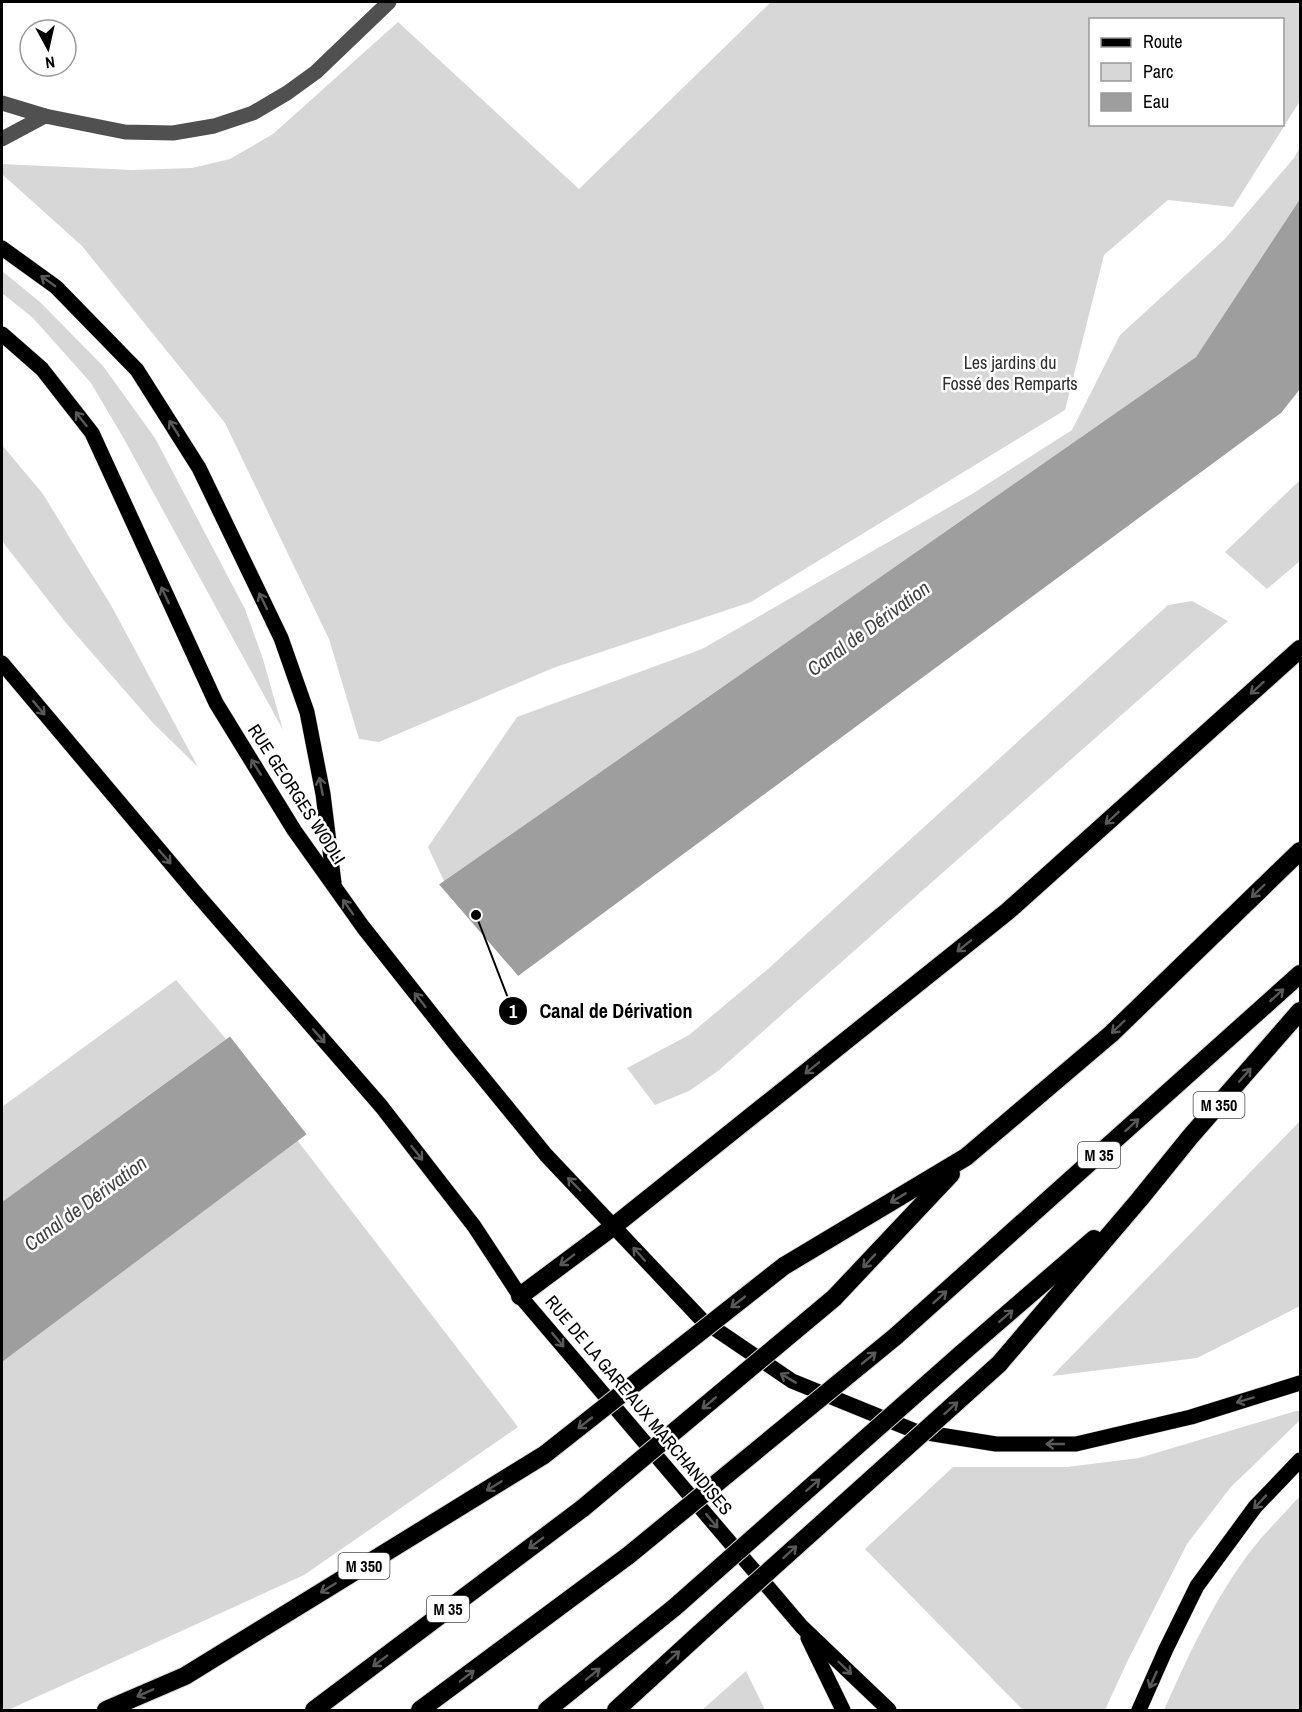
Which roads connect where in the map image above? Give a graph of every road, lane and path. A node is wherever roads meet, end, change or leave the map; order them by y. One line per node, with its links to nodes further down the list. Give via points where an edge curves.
1 (388, 2): 3 (street, via 316,72 287,93 253,113 214,126 173,133 125,132)
2 (2, 103): 3 (street)
3 (45, 116): 4 (street)
4 (2, 139)
5 (2, 248): 10 (main road, RUE GEORGES WODLI, one-way to 5, via 323,794 307,712 281,638 198,468 137,370 56,287)
6 (2, 334): 10 (main road, RUE GEORGES WODLI, one-way to 6, via 294,830 216,703 92,433 42,369)
7 (1300, 649): 15 (highway, one-way to 15, via 1008,911)
8 (2, 663): 16 (main road, RUE DE LA GARE AUX MARCHANDISES, one-way to 16, via 381,1106 474,1226)
9 (1300, 850): 13 (highway, M 35, one-way to 13, via 1111,1034)
10 (334, 886): 15 (main road, one-way to 10, via 546,1155)
11 (1300, 974): 22 (highway, M 35, one-way to 11, bridge, via 629,1555 896,1336)
12 (1300, 1011): 14 (highway, M 350, one-way to 12)
13 (966, 1157): 20 (highway, M 350, one-way to 20, bridge, via 784,1266 544,1455 185,1676); 21 (highway, M 35, one-way to 21, bridge, via 834,1298 582,1508)
14 (1139, 1200): 23 (highway, M 350, one-way to 14, bridge, via 675,1606); 24 (highway, one-way to 14, bridge, via 999,1364)
15 (614, 1226): 16 (highway, one-way to 16); 17 (main road, one-way to 15, via 1191,1417 1076,1444 996,1444 915,1431 792,1381 702,1320)
16 (520, 1296): 19 (main road, RUE DE LA GARE AUX MARCHANDISES, one-way to 19)
17 (1300, 1383)
18 (1300, 1460): 27 (main road, one-way to 27, via 1255,1506 1197,1587)
19 (802, 1628): 25 (main road); 26 (main road, RUE DE LA GARE AUX MARCHANDISES, one-way to 26)
20 (106, 1710)
21 (314, 1710)
22 (420, 1710)
23 (547, 1710)
24 (616, 1710)
25 (843, 1710)
26 (889, 1710)
27 (1139, 1710)

